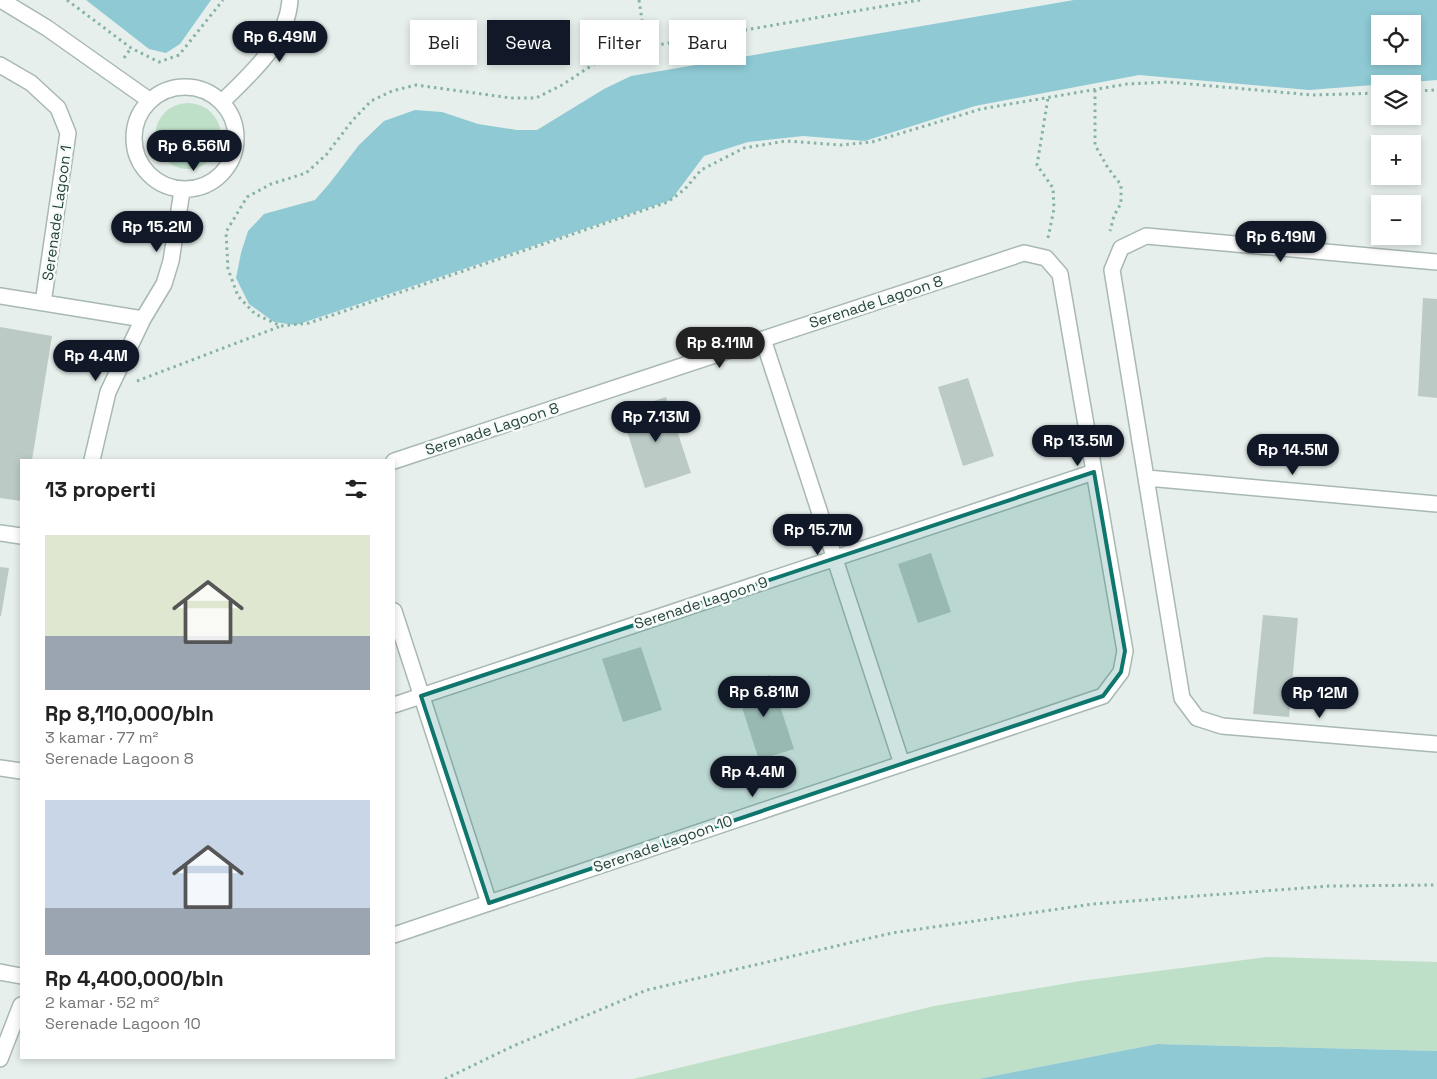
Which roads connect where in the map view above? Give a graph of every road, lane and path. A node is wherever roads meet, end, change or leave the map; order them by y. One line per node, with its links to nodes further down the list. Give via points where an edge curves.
1 (1, 0): 16 (street, via 47,28)
2 (67, 0): 3 (path, via 131,48 160,62 180,55)
3 (223, 0)
4 (290, 0): 17 (street, via 289,13 274,46 251,74)
5 (639, 0): 7 (path)
6 (920, 0): 8 (path)
7 (642, 20)
8 (659, 45)
9 (0, 65): 23 (street, Serenade Lagoon 1, via 31,83 58,108 68,133)
10 (592, 65): 25 (path, via 536,98 511,98 416,85 392,91 370,101 326,155 306,173 271,184 247,197 226,232 228,269 238,296 256,314)
11 (1095, 90): 14 (path, via 1168,82 1312,95); 15 (path); 19 (path, via 1095,145 1121,185 1121,203 1109,234)
12 (1437, 90): 13 (path)
13 (1421, 91)
14 (1371, 93)
15 (1048, 98): 20 (path, via 1036,165 1053,188 1054,209); 25 (path, via 980,109 872,142 840,145 786,140 744,148 701,170 685,189 668,202 309,322)
16 (149, 100): 17 (street, via 173,87 199,88); 18 (street, via 134,126 136,156 154,180)
17 (222, 101): 18 (street, via 237,128 233,160 213,183)
18 (182, 191): 24 (street, via 171,261 164,284)
19 (1121, 248): 21 (street, via 1146,236); 31 (street, via 1112,270)
20 (1046, 258): 26 (street, Serenade Lagoon 8, via 1024,253); 30 (street, via 1060,274)
21 (1437, 262)
22 (0, 296): 23 (street)
23 (43, 303): 24 (street)
24 (143, 320): 27 (street)
25 (281, 326): 27 (path)
26 (763, 339): 29 (street, Serenade Lagoon 8); 35 (street)
27 (108, 392): 28 (street)
28 (92, 459)
29 (395, 461)
30 (1094, 472): 35 (street, Serenade Lagoon 9); 40 (street, Serenade Lagoon 10, via 1125,651 1121,672 1104,696)
31 (1147, 478): 32 (street); 39 (street, via 1182,698 1197,718 1222,726)
32 (1437, 504)
33 (0, 533): 34 (street)
34 (20, 536)
35 (834, 558): 37 (street, Serenade Lagoon 9); 40 (street)
36 (395, 615): 37 (street)
37 (421, 696): 38 (street, Serenade Lagoon 9); 44 (street)
38 (395, 705)
39 (1437, 744)
40 (902, 764): 44 (street, Serenade Lagoon 10)
41 (0, 768): 42 (street)
42 (20, 771)
43 (1437, 885): 50 (path, via 1329,886 1093,904 892,933 647,990 511,1047)
44 (489, 903): 45 (street, Serenade Lagoon 10)
45 (395, 935)
46 (0, 972): 47 (street)
47 (20, 976)
48 (20, 1008): 49 (street)
49 (0, 1059)
50 (445, 1079)

